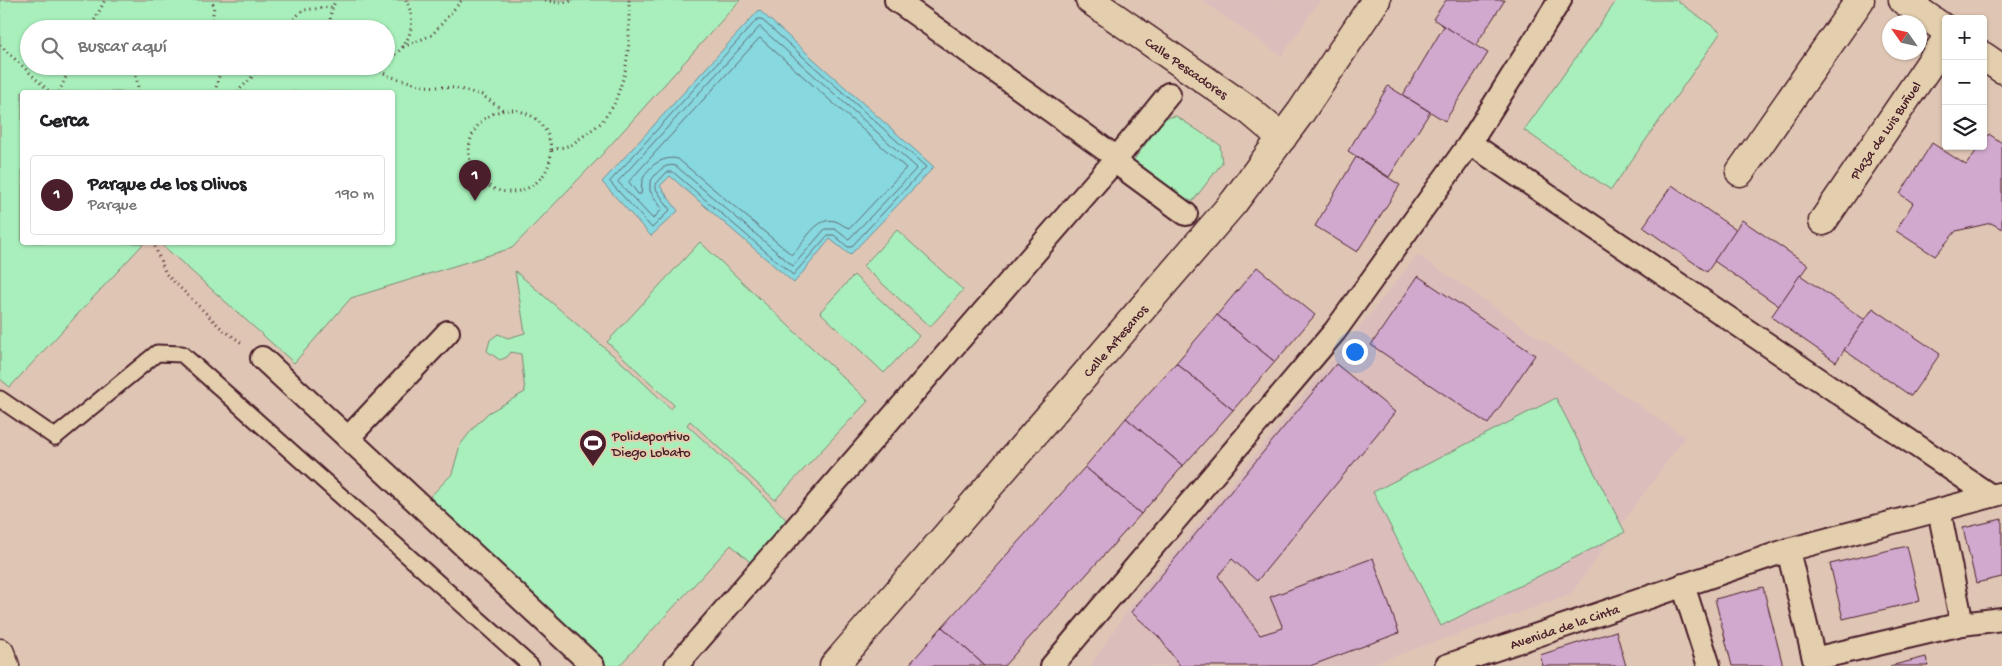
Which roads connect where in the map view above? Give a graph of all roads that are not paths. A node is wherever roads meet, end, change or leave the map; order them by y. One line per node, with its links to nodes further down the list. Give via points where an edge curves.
1 (896, 0): 14 (street)
2 (1090, 0): 12 (street, Calle Pescadores, via 1250,111)
3 (1376, 0): 12 (street, Calle Artesanos)
4 (1560, 0): 13 (street)
5 (1860, 0): 15 (street)
6 (1903, 0): 7 (street)
7 (1942, 27)
8 (1942, 46): 17 (street, Plaza de Luis Buñuel)
9 (1987, 59): 10 (street)
10 (2002, 69)
11 (1168, 94): 14 (street)
12 (1282, 138): 34 (street, Calle Artesanos, via 1234,202)
13 (1470, 143): 22 (street); 35 (street, via 1335,331)
14 (1116, 158): 16 (street, via 1118,164); 33 (street)
15 (1740, 172)
16 (1186, 214)
17 (1823, 220)
18 (448, 332): 21 (street)
19 (262, 358): 21 (street)
20 (0, 399): 31 (lane, via 55,437 157,353 182,354)
21 (348, 438): 32 (street)
22 (1996, 495): 23 (street, Avenida de la Cinta)
23 (1939, 510): 24 (street, Avenida de la Cinta); 27 (street)
24 (1788, 550): 25 (street, Avenida de la Cinta); 29 (street)
25 (1682, 586): 36 (street, Avenida de la Cinta); 37 (street)
26 (2002, 619): 27 (street)
27 (1962, 624): 29 (street)
28 (0, 653): 30 (street)
29 (1815, 663)
30 (5, 666)
31 (531, 666)
32 (593, 666)
33 (676, 666)
34 (834, 666)
35 (1052, 666)
36 (1446, 666)
37 (1709, 666)

